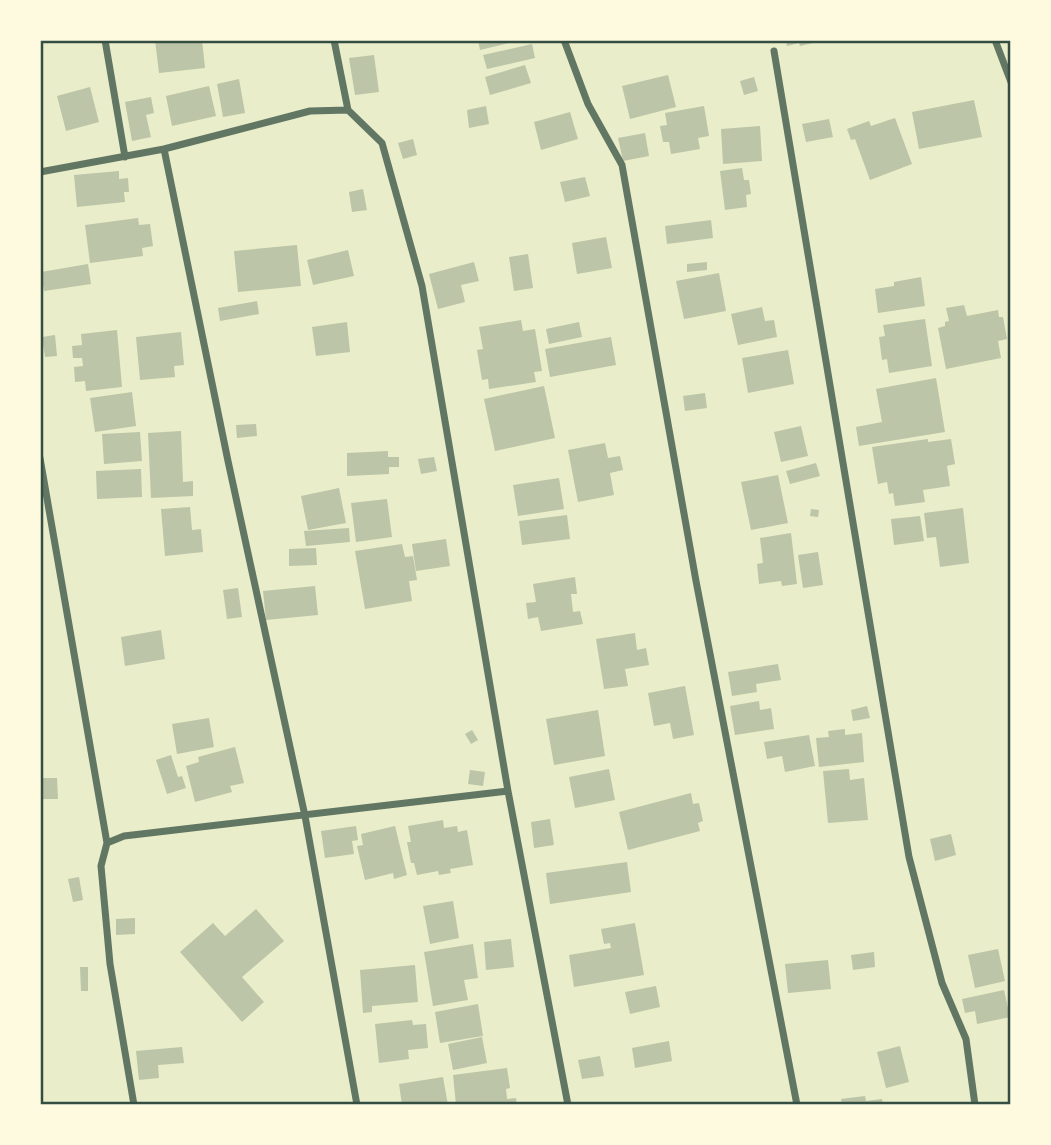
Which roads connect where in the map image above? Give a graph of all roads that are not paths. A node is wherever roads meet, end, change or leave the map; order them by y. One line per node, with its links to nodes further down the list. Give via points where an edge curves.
1 (105, 40): 9 (street)
2 (334, 40): 7 (street)
3 (564, 40): 18 (street, via 588,103 622,165)
4 (995, 40): 6 (street)
5 (774, 51): 19 (street, via 909,857 942,983 966,1039)
6 (1011, 82)
7 (348, 110): 8 (street, via 310,111); 12 (street, via 382,143 422,286)
8 (164, 149): 9 (street); 13 (street)
9 (125, 156): 10 (street)
10 (40, 172)
11 (40, 458): 14 (street)
12 (508, 791): 13 (street); 17 (street)
13 (305, 816): 14 (street, via 124,836); 16 (street)
14 (107, 843): 15 (street, via 101,866 110,964)
15 (134, 1105)
16 (357, 1105)
17 (568, 1105)
18 (797, 1105)
19 (975, 1105)

